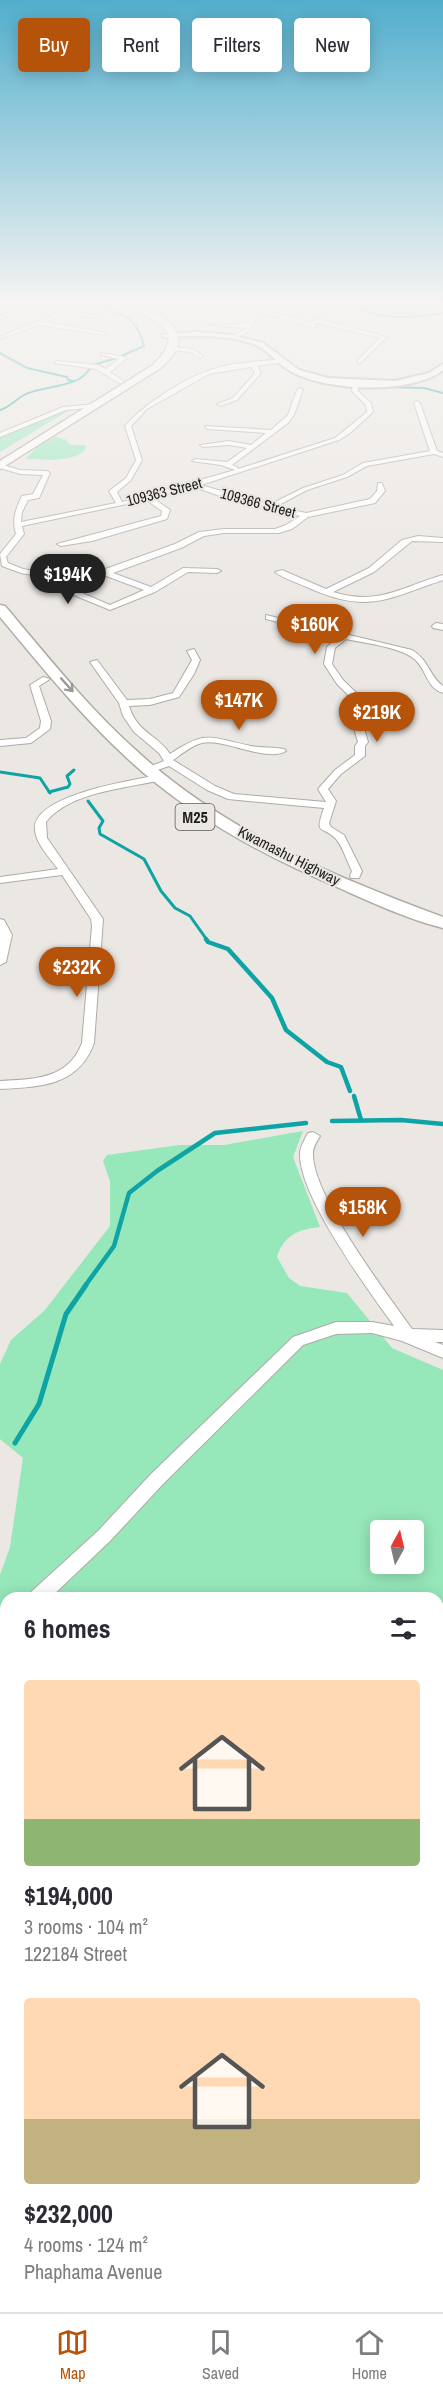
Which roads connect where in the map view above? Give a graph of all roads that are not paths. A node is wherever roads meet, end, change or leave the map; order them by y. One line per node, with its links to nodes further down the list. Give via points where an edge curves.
1 (52, 413): 10 (street)
2 (78, 413): 15 (main road)
3 (80, 413): 18 (main road)
4 (139, 413): 23 (street, via 128,428 139,460 129,479 113,491)
5 (292, 413): 9 (street)
6 (369, 413): 19 (street, 109363 Street, via 337,439)
7 (420, 413): 13 (street)
8 (207, 427): 9 (street)
9 (274, 432): 12 (street)
10 (0, 435)
11 (203, 444): 12 (street)
12 (253, 447): 17 (street)
13 (434, 452): 14 (street); 24 (street, via 365,464)
14 (443, 455)
15 (0, 459)
16 (195, 461): 17 (street)
17 (229, 464): 19 (street)
18 (0, 466): 26 (street, via 47,473 36,496 25,498 16,515)
19 (240, 471): 21 (street, 109363 Street)
20 (380, 484): 25 (street, 109366 Street, via 381,491 372,501)
21 (195, 485): 22 (street, 109363 Street); 24 (street, 109366 Street)
22 (146, 498): 23 (street, 109363 Street); 28 (street, via 166,510 164,517)
23 (120, 504): 26 (street, 109363 Street)
24 (272, 506): 25 (street, 109366 Street)
25 (306, 515): 32 (street, via 276,531 202,534)
26 (17, 525): 29 (street, via 20,534 3,554)
27 (443, 540): 36 (street, via 406,540 378,565)
28 (61, 544)
29 (2, 563): 34 (street, via 21,571)
30 (216, 571): 35 (street, via 186,570)
31 (279, 572): 36 (street)
32 (106, 573): 34 (street); 35 (street)
33 (443, 577): 36 (street, via 378,600 355,600)
34 (65, 578): 35 (street, via 62,587 105,607)
35 (152, 590)
36 (326, 592)
37 (0, 609): 49 (main road, Kwamashu Highway / M25, one-way to 49)
38 (269, 616): 40 (street)
39 (0, 626): 43 (main road, Kwamashu Highway / M25)
40 (345, 635): 44 (street, via 416,655 423,660 434,684); 50 (street, via 335,643 328,657 331,670 361,702 357,722 363,742 360,756 322,789 328,794)
41 (191, 651): 45 (street, via 196,660 176,695)
42 (94, 662): 45 (street)
43 (40, 682): 46 (street, via 45,729 22,743); 49 (main road, Kwamashu Highway / M25, via 102,744)
44 (443, 690)
45 (124, 704): 48 (street, via 137,730)
46 (0, 743)
47 (281, 751): 48 (street, via 204,740 194,742)
48 (169, 761): 49 (street); 50 (street, via 232,797)
49 (151, 776): 51 (street, via 61,802 42,818 42,838); 55 (main road, Kwamashu Highway / M25, via 281,855); 56 (main road, Kwamashu Highway / M25, via 206,825 283,868)
50 (329, 805): 52 (street, via 326,829 340,837 357,871)
51 (63, 872): 53 (street); 58 (street, via 97,919 88,1043 77,1064 53,1079)
52 (355, 876)
53 (0, 880)
54 (0, 922): 57 (street, via 6,935)
55 (443, 923)
56 (443, 935)
57 (0, 962)
58 (0, 1085)
59 (313, 1136): 60 (street, via 306,1151 308,1170 330,1217)
60 (408, 1335): 61 (street); 62 (street); 63 (street, via 387,1329 339,1326 298,1341)
61 (443, 1336)
62 (443, 1352)
63 (46, 1592)

